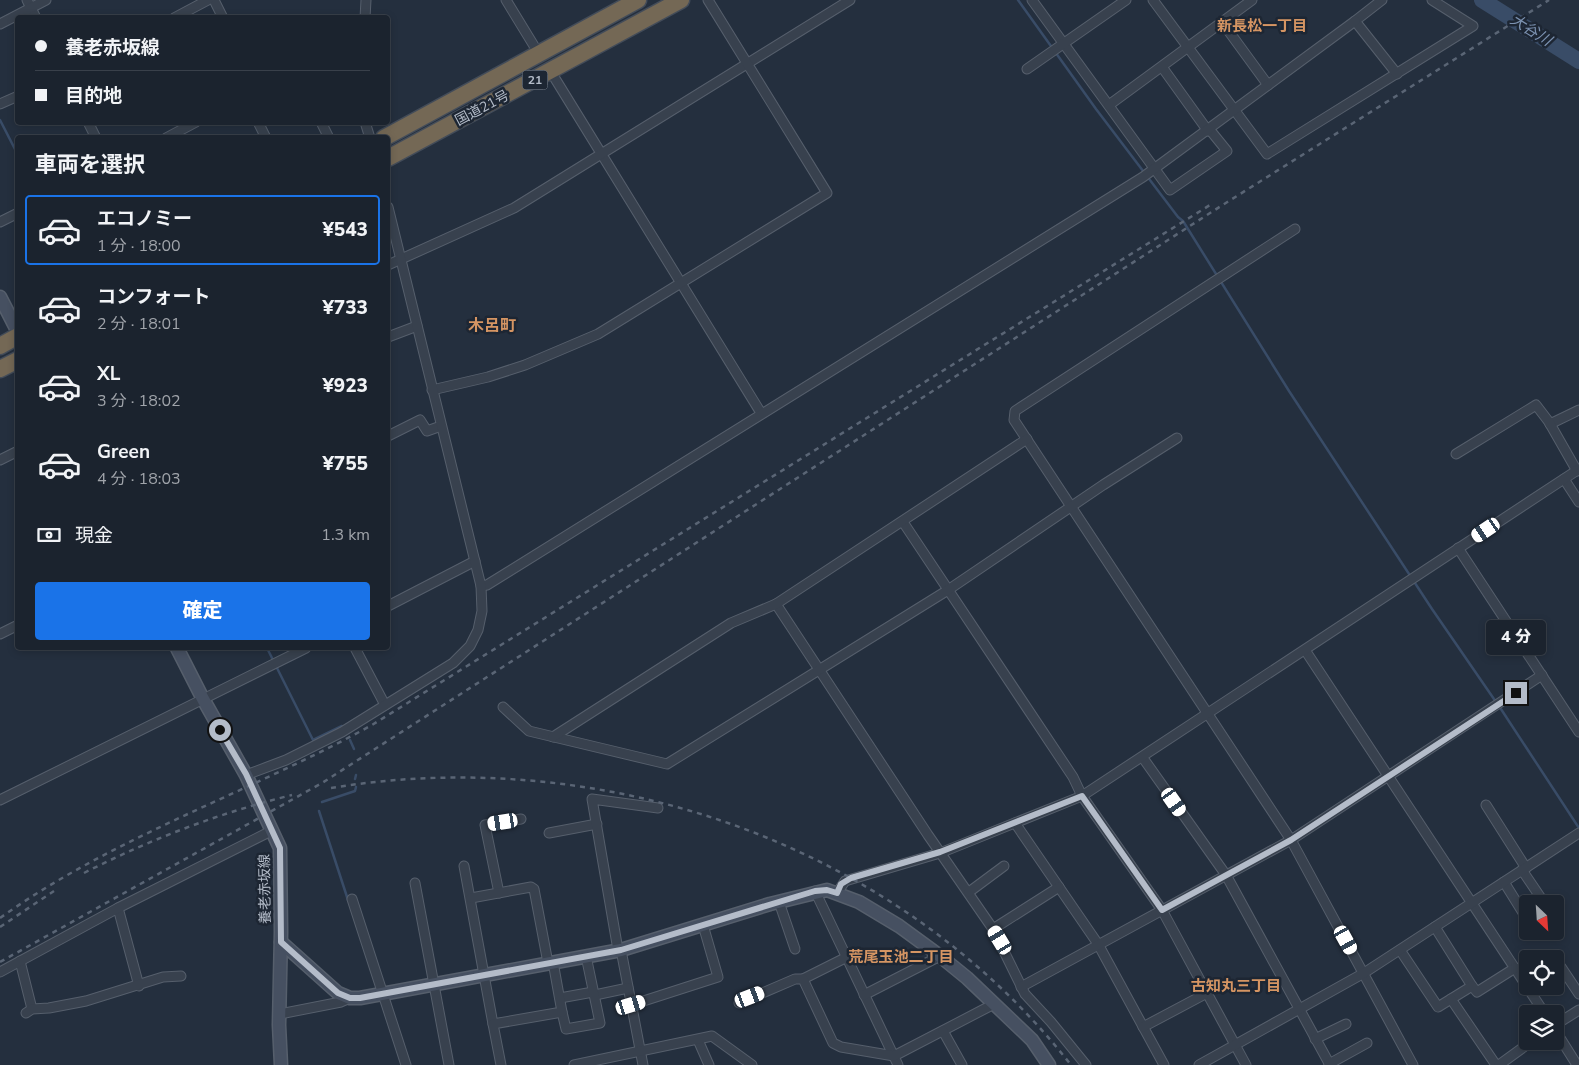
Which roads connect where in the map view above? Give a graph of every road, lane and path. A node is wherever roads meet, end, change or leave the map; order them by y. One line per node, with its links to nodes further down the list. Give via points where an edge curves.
1 (46, 0): 16 (street)
2 (208, 0): 17 (street)
3 (214, 0): 18 (street)
4 (366, 0): 19 (street)
5 (506, 0): 25 (street)
6 (638, 0): 25 (highway, 国道21号 / 21)
7 (681, 0): 29 (highway, 国道21号 / 21)
8 (708, 0): 26 (street)
9 (850, 0): 26 (street)
10 (1032, 0): 24 (street)
11 (1126, 0): 24 (street)
12 (1153, 0): 23 (street)
13 (1252, 0): 21 (street)
14 (1382, 0): 20 (street)
15 (1432, 0): 30 (street, via 1474,26)
16 (29, 4): 22 (street)
17 (180, 15)
18 (222, 15)
19 (365, 15)
20 (1355, 21): 30 (street); 31 (street)
21 (1222, 22): 23 (street); 31 (street)
22 (0, 24)
23 (1189, 47): 27 (street); 35 (street)
24 (1058, 48): 28 (street); 34 (street)
25 (539, 54): 39 (highway, 国道21号 / 21)
26 (748, 63): 40 (street); 49 (street, via 827,193)
27 (1162, 67): 34 (street); 37 (street)
28 (1027, 69)
29 (551, 72): 40 (street); 41 (highway, 国道21号 / 21)
30 (1397, 74): 35 (street, via 1267,154)
31 (1268, 85): 35 (street)
32 (15, 97): 33 (street)
33 (0, 104)
34 (1109, 105): 42 (street)
35 (1234, 110): 37 (street)
36 (190, 125): 38 (street)
37 (1209, 130): 42 (street); 42 (street, via 1227,151 1170,190)
38 (172, 135)
39 (390, 135)
40 (601, 155): 47 (street, via 514,208); 49 (street)
41 (390, 157)
42 (1153, 170): 60 (street)
43 (15, 214): 45 (street)
44 (390, 214): 47 (street)
45 (0, 222)
46 (1294, 229): 65 (street, via 1014,411 1014,420)
47 (401, 258): 48 (street); 52 (street)
48 (390, 264)
49 (682, 283): 58 (street, via 589,338 516,368); 60 (street)
50 (0, 297): 51 (street)
51 (15, 326)
52 (418, 326): 53 (street); 58 (street)
53 (390, 336)
54 (15, 338): 55 (highway)
55 (0, 346)
56 (15, 362): 57 (highway)
57 (0, 369)
58 (432, 390): 62 (street)
59 (1579, 410): 61 (street)
60 (761, 413): 76 (street)
61 (1550, 424): 67 (street, via 1536,405); 69 (street)
62 (441, 426): 63 (street, via 427,431 420,420); 75 (street)
63 (390, 435)
64 (1177, 438): 72 (street)
65 (1027, 439): 72 (street); 73 (street)
66 (15, 452): 68 (street)
67 (1456, 454)
68 (0, 460)
69 (1578, 470): 70 (street)
70 (1564, 479): 71 (street); 74 (street)
71 (1579, 502)
72 (1072, 506): 77 (street); 91 (street)
73 (903, 522): 77 (street); 78 (street)
74 (1458, 548): 85 (street); 87 (street)
75 (475, 561): 76 (street); 79 (street)
76 (481, 586): 89 (street, via 482,611 470,646 453,663)
77 (948, 590): 86 (street); 97 (street)
78 (776, 604): 86 (street); 93 (street, via 731,623)
79 (390, 605)
80 (15, 626): 81 (street)
81 (0, 634)
82 (177, 650): 88 (street, 養老赤坂線)
83 (302, 650): 88 (street)
84 (356, 650): 89 (street)
85 (1306, 650): 91 (street); 96 (street)
86 (819, 668): 93 (street, via 667,764); 108 (street)
87 (1542, 675): 92 (street); 96 (street)
88 (203, 699): 95 (street, 養老赤坂線); 98 (street)
89 (385, 705): 95 (street, via 286,760)
90 (503, 707): 93 (street, via 528,731)
91 (1207, 714): 94 (street); 107 (street)
92 (1579, 732)
93 (553, 737)
94 (1143, 758): 97 (street); 112 (street)
95 (246, 774): 104 (street, 養老赤坂線)
96 (1387, 776): 107 (street); 124 (street)
97 (1082, 796): 102 (street); 127 (street)
98 (0, 800)
99 (1486, 805): 111 (street)
100 (658, 808): 103 (street, via 592,799)
101 (521, 819): 117 (street, via 485,825)
102 (1015, 823): 108 (street); 115 (street)
103 (597, 824): 105 (street); 134 (street)
104 (273, 830): 126 (street); 131 (street, 養老赤坂線, via 282,863)
105 (549, 833)
106 (1579, 833): 111 (street)
107 (1291, 840): 112 (street); 144 (street)
108 (940, 852): 118 (street); 119 (street, via 851,878 841,884)
109 (464, 866): 121 (street)
110 (1004, 866): 118 (street)
111 (1524, 869): 113 (street); 120 (street)
112 (1226, 875): 127 (street); 165 (street)
113 (1504, 882): 124 (street); 125 (street)
114 (415, 883): 148 (street)
115 (1059, 887): 130 (street); 132 (street)
116 (815, 891): 119 (street); 123 (street); 138 (street)
117 (499, 892): 121 (street); 140 (street, via 534,889)
118 (969, 892): 130 (street)
119 (837, 893): 137 (street, via 899,926)
120 (1540, 895)
121 (471, 898): 145 (street)
122 (352, 899): 154 (street)
123 (779, 902): 128 (street); 133 (street)
124 (1471, 904): 129 (street); 141 (street)
125 (1519, 906)
126 (118, 908): 139 (street); 149 (street)
127 (1162, 910): 132 (street); 153 (street)
128 (703, 925): 134 (street); 163 (street, via 718,977)
129 (1435, 927): 135 (street); 150 (street)
130 (993, 929): 151 (street)
131 (281, 942): 158 (street, via 338,993); 168 (street, 養老赤坂線)
132 (1098, 944): 151 (street); 172 (street)
133 (795, 948)
134 (620, 950): 136 (street); 152 (street)
135 (1400, 950): 144 (street); 160 (street, via 1438,1007)
136 (586, 956): 140 (street); 155 (street)
137 (940, 956): 157 (street); 162 (street)
138 (845, 958): 147 (street); 157 (street)
139 (20, 961): 142 (street); 149 (street, via 29,1011 86,1001)
140 (550, 963): 145 (street); 159 (street)
141 (1514, 968): 150 (street, via 1477,992); 164 (street)
142 (0, 972)
143 (1564, 972): 156 (street)
144 (1364, 973): 165 (street); 199 (street)
145 (485, 975): 148 (street); 170 (street)
146 (181, 976): 149 (street, via 163,977)
147 (803, 979): 161 (street, via 795,979); 181 (street, via 833,1043)
148 (434, 984): 154 (street); 186 (street)
149 (139, 986)
150 (1472, 986): 160 (street)
151 (1021, 987): 195 (street)
152 (628, 988): 155 (street); 163 (street)
153 (1207, 993): 172 (street); 177 (street)
154 (383, 994): 158 (street); 185 (street)
155 (594, 994): 159 (street); 167 (street, via 600,1023 566,1029)
156 (1579, 994)
157 (864, 995): 181 (street)
158 (350, 998): 168 (street)
159 (560, 998): 167 (street)
160 (1451, 999): 183 (street)
161 (738, 1003)
162 (994, 1004): 173 (street); 194 (street, via 1032,1040)
163 (631, 1005): 180 (street)
164 (1539, 1005)
165 (1299, 1010): 174 (street); 177 (street)
166 (1579, 1010): 169 (street)
167 (562, 1012): 170 (street)
168 (280, 1014): 184 (street, 養老赤坂線)
169 (1564, 1019)
170 (493, 1024): 187 (street)
171 (1346, 1024): 174 (street)
172 (1143, 1027): 196 (street)
173 (943, 1031): 181 (street); 193 (street)
174 (1315, 1039): 182 (street)
175 (698, 1040): 180 (street); 190 (street); 191 (street, via 712,1036)
176 (1367, 1043): 182 (street)
177 (1235, 1044): 197 (street); 198 (street)
178 (1564, 1044): 200 (street)
179 (1519, 1050): 183 (street)
180 (640, 1051): 188 (street); 189 (street)
181 (894, 1056): 192 (street)
182 (1329, 1064)
183 (1500, 1064)
184 (282, 1065)
185 (406, 1065)
186 (449, 1065)
187 (501, 1065)
188 (574, 1065)
189 (643, 1065)
190 (709, 1065)
191 (752, 1065)
192 (898, 1065)
193 (962, 1065)
194 (1050, 1065)
195 (1086, 1065)
196 (1164, 1065)
197 (1199, 1065)
198 (1246, 1065)
199 (1413, 1065)
200 (1577, 1065)

